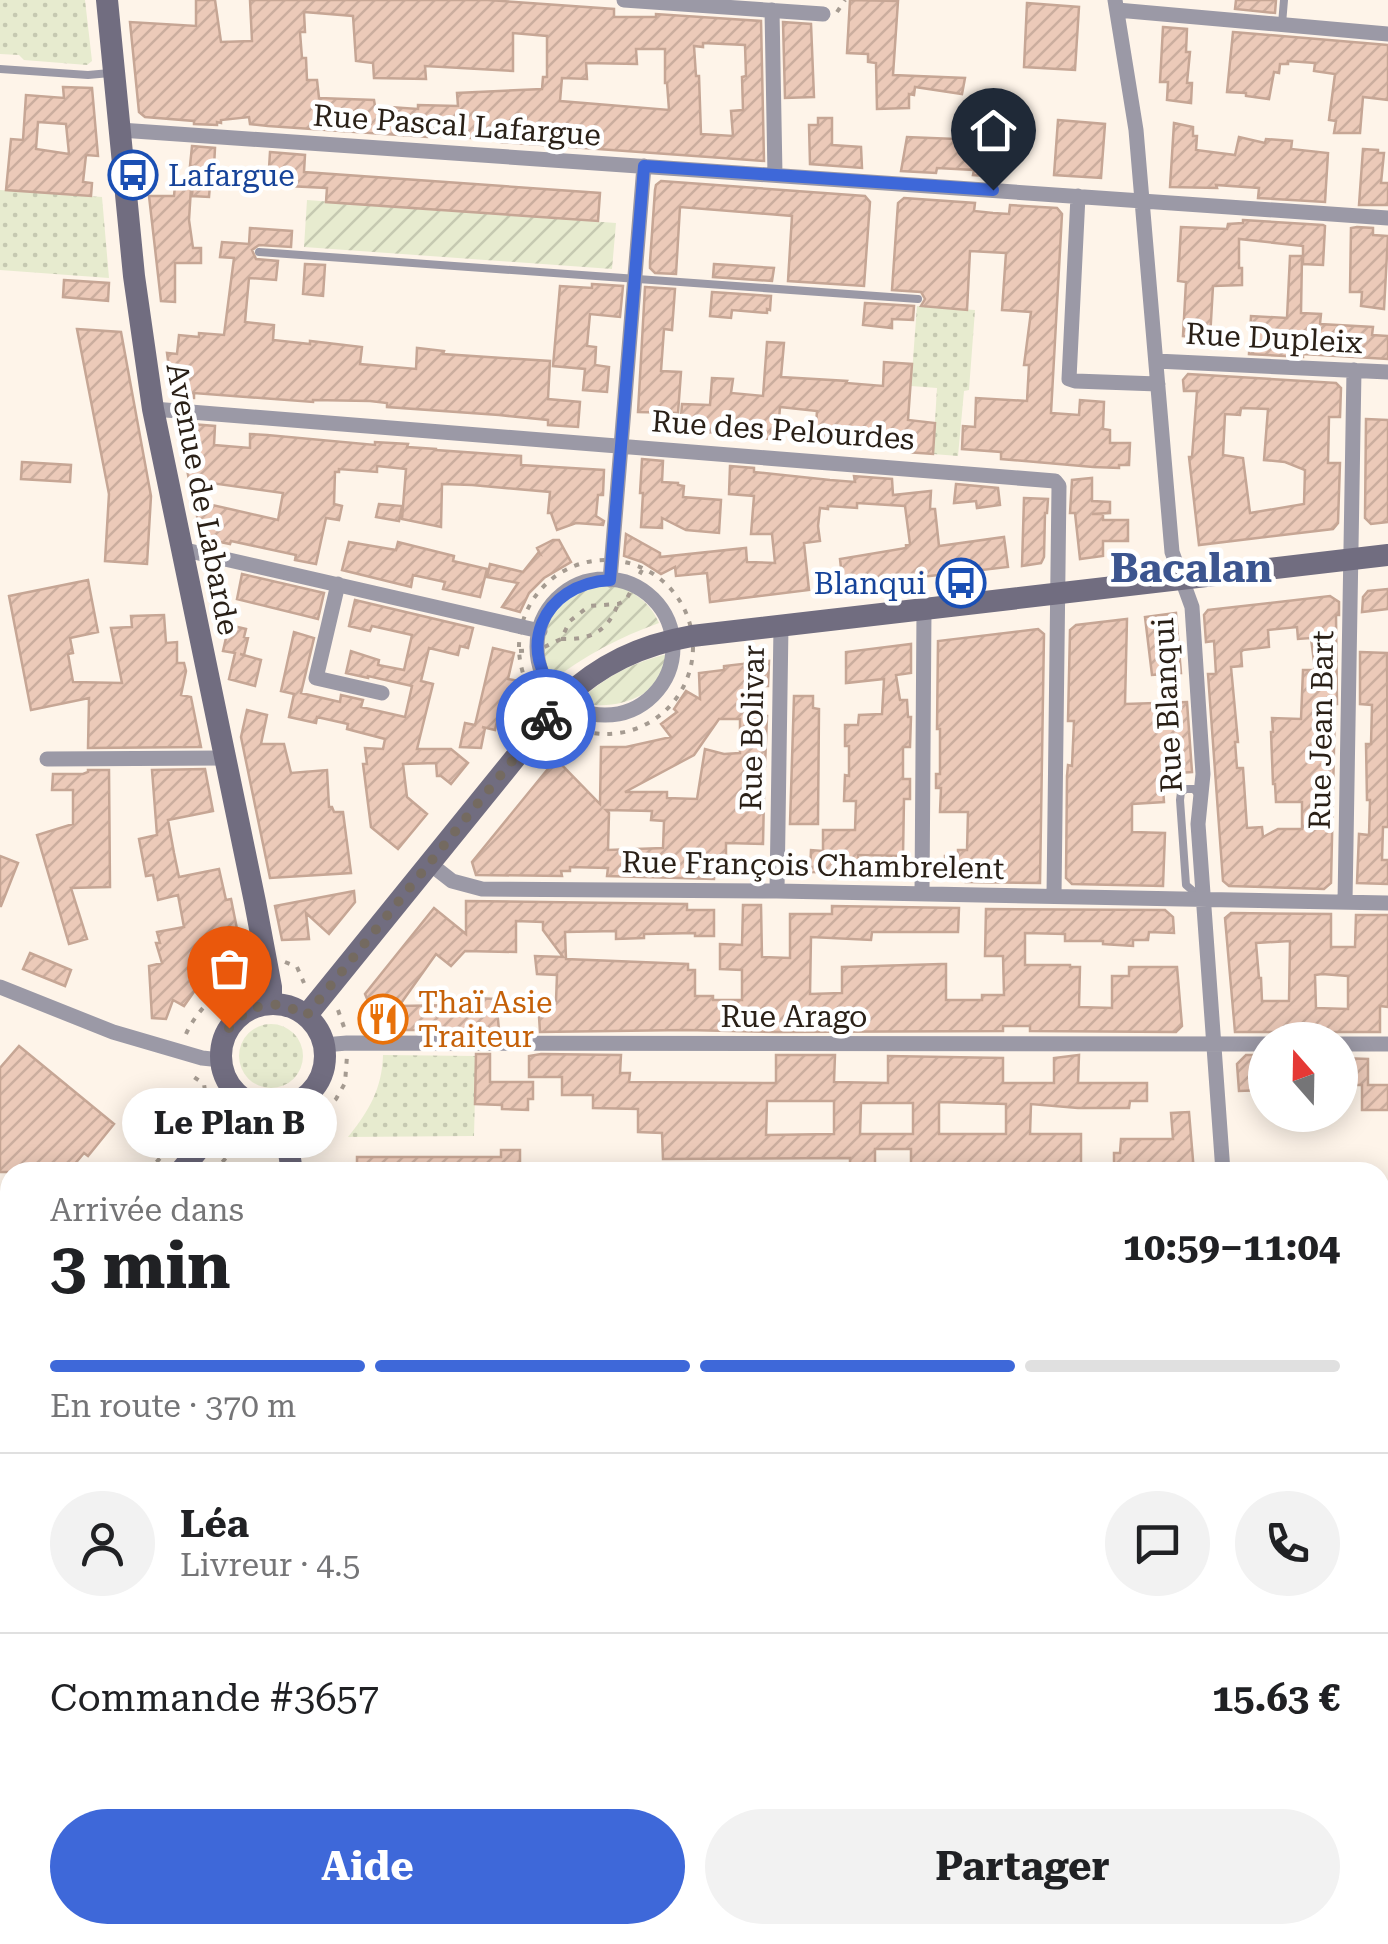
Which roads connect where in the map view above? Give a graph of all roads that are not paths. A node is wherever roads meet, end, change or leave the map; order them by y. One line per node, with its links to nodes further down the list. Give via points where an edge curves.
1 (107, 0): 10 (main road, Avenue de Labarde)
2 (624, 0): 5 (street)
3 (1284, 0): 7 (lane)
4 (1116, 5): 7 (street); 15 (street, Rue Blanqui)
5 (772, 10): 6 (street); 13 (street)
6 (823, 14)
7 (1282, 24): 8 (street)
8 (1388, 34)
9 (0, 69): 10 (lane)
10 (114, 72): 11 (main road, Avenue de Labarde)
11 (120, 130): 12 (street, Rue Pascal Lafargue); 24 (main road, Avenue de Labarde)
12 (644, 166): 13 (street, Rue Pascal Lafargue); 18 (street)
13 (775, 175): 14 (street, Rue Pascal Lafargue)
14 (1078, 196): 15 (street, Rue Pascal Lafargue); 23 (street, via 1069,379)
15 (1143, 201): 16 (street, Rue Pascal Lafargue); 20 (street, Rue Blanqui)
16 (1388, 218)
17 (259, 252): 18 (lane)
18 (634, 279): 19 (lane); 25 (street)
19 (918, 299)
20 (1156, 361): 21 (street, Rue Dupleix); 23 (street, Rue Blanqui)
21 (1354, 370): 22 (street, Rue Dupleix); 28 (street, Rue Jean Bart)
22 (1388, 372)
23 (1158, 384): 30 (street, Rue Blanqui, via 1172,552)
24 (153, 409): 25 (street, Rue des Pelourdes); 26 (main road, Avenue de Labarde)
25 (620, 446): 29 (street); 32 (street, Rue des Pelourdes, via 1056,480)
26 (181, 549): 31 (street); 39 (main road, Avenue de Labarde)
27 (1388, 556): 28 (main road)
28 (1351, 560): 30 (main road); 46 (street, Rue Jean Bart)
29 (610, 580): 35 (street, via 566,593); 36 (street, via 656,602)
30 (1181, 580): 32 (main road); 45 (street, Rue Blanqui, via 1192,607)
31 (338, 584): 35 (street); 37 (street, via 316,678)
32 (1058, 594): 33 (main road); 44 (street)
33 (924, 610): 34 (main road); 43 (street)
34 (781, 626): 36 (main road); 42 (street, Rue Bolivar)
35 (540, 631): 38 (street, via 542,672)
36 (673, 640): 38 (main road, via 613,661); 38 (street, via 664,682 644,703 602,715)
37 (382, 693)
38 (562, 700): 41 (main road)
39 (224, 758): 40 (street); 49 (main road, Avenue de Labarde)
40 (47, 759)
41 (430, 863): 42 (street, Rue François Chambrelent, via 452,881 482,889); 50 (main road)
42 (776, 891): 43 (street, Rue François Chambrelent)
43 (922, 894): 44 (street, Rue François Chambrelent)
44 (1054, 896): 45 (street, Rue François Chambrelent)
45 (1203, 900): 46 (street, Rue François Chambrelent); 51 (street, Rue Blanqui)
46 (1345, 902): 47 (street, Rue François Chambrelent)
47 (1388, 903)
48 (0, 987): 56 (street, via 113,1032)
49 (271, 1004): 50 (main road); 56 (main road, via 255,1007 229,1028)
50 (306, 1016): 55 (main road)
51 (1214, 1043): 52 (street, Rue Arago); 55 (street, Rue Arago); 61 (street, Rue Blanqui)
52 (1248, 1044)
53 (1358, 1044): 54 (street)
54 (1388, 1044)
55 (324, 1046): 58 (main road, via 320,1078 297,1102)
56 (221, 1060): 57 (main road)
57 (241, 1098): 58 (main road); 59 (main road)
58 (282, 1107): 60 (main road)
59 (188, 1162)
60 (290, 1162)
61 (1222, 1162)

